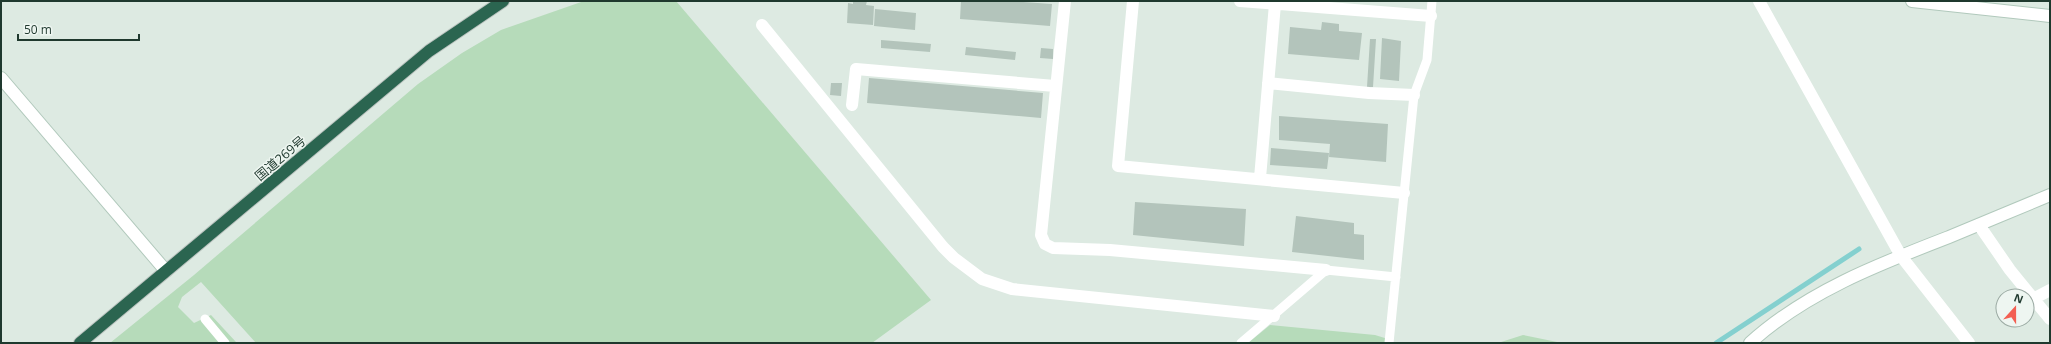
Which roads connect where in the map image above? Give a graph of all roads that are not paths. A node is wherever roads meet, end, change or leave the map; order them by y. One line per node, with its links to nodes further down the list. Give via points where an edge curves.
1 (504, 1): 23 (highway, 国道269号, via 429,51)
2 (1065, 1): 14 (street)
3 (1133, 1): 17 (street, via 1118,166)
4 (1240, 1): 8 (street)
5 (1432, 1): 9 (lane)
6 (1759, 1): 21 (street)
7 (1912, 1): 10 (street)
8 (1275, 4): 9 (street); 13 (street)
9 (1431, 16): 15 (lane, via 1427,60)
10 (2050, 16)
11 (762, 25): 29 (street, via 943,247 982,279 1012,289)
12 (1, 78): 23 (street)
13 (1268, 83): 15 (street); 17 (street)
14 (1055, 86): 16 (street, via 856,68); 22 (street, via 1041,235 1045,244 1053,248 1110,250)
15 (1414, 95): 18 (lane)
16 (852, 105)
17 (1260, 178): 18 (street)
18 (1404, 193): 24 (lane)
19 (2050, 195): 20 (street)
20 (1979, 225): 21 (street); 25 (street)
21 (1901, 256): 36 (street, via 1842,282 1773,323); 37 (street)
22 (1326, 270): 24 (lane); 29 (lane)
23 (166, 271): 32 (highway, 国道269号)
24 (1396, 277): 35 (lane)
25 (2024, 288)
26 (2050, 290): 27 (street)
27 (2035, 298)
28 (2035, 301): 31 (street)
29 (1274, 316): 34 (lane)
30 (205, 319): 33 (lane)
31 (2050, 319)
32 (80, 343)
33 (225, 343)
34 (1242, 343)
35 (1389, 343)
36 (1750, 343)
37 (1969, 343)

